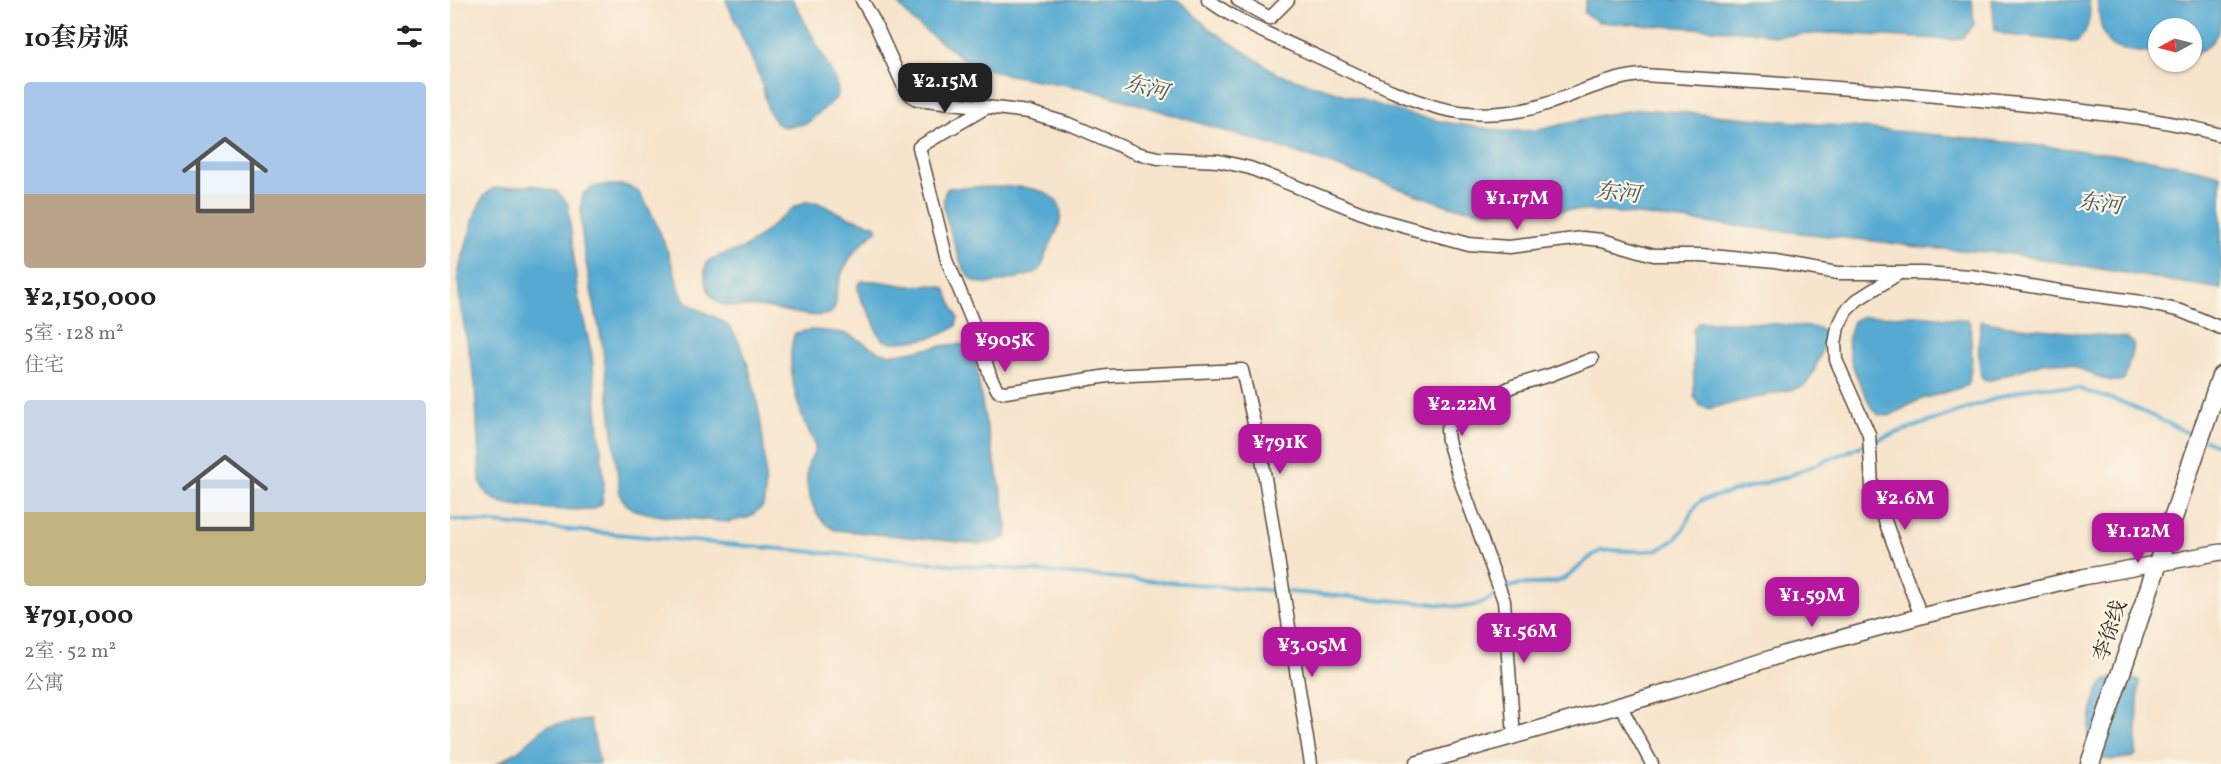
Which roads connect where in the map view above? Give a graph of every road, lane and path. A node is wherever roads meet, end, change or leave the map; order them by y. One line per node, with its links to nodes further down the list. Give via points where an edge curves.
1 (862, 0): 5 (street, via 912,96)
2 (1238, 0): 3 (street, via 1270,18)
3 (1288, 0)
4 (1217, 2): 6 (street, via 1246,25 1408,97 1463,112 1529,109 1612,81 1643,75 1930,94 2119,115)
5 (987, 107): 7 (street, via 1051,118 1147,156 1219,161 1250,168 1377,219 1468,244 1509,247 1593,239 1654,255 1774,262 1838,273); 15 (street, via 919,147 947,260 991,378 998,391 1006,392 1108,376 1242,370 1262,459)
6 (2221, 135)
7 (1899, 273): 8 (street, via 1971,276 2141,302 2181,311); 12 (street, via 1851,305 1842,318 1835,344 1836,360 1869,434 1872,487)
8 (2221, 328)
9 (1592, 359): 14 (street, via 1513,386 1465,411 1449,425 1451,451 1506,612)
10 (2221, 376): 18 (main road, 李徐线)
11 (2221, 552): 12 (street, via 2083,577)
12 (1922, 616): 13 (street, via 1787,652)
13 (1620, 705): 14 (street); 17 (street)
14 (1514, 737): 16 (street)
15 (1311, 764)
16 (1417, 764)
17 (1652, 764)
18 (2090, 764)

